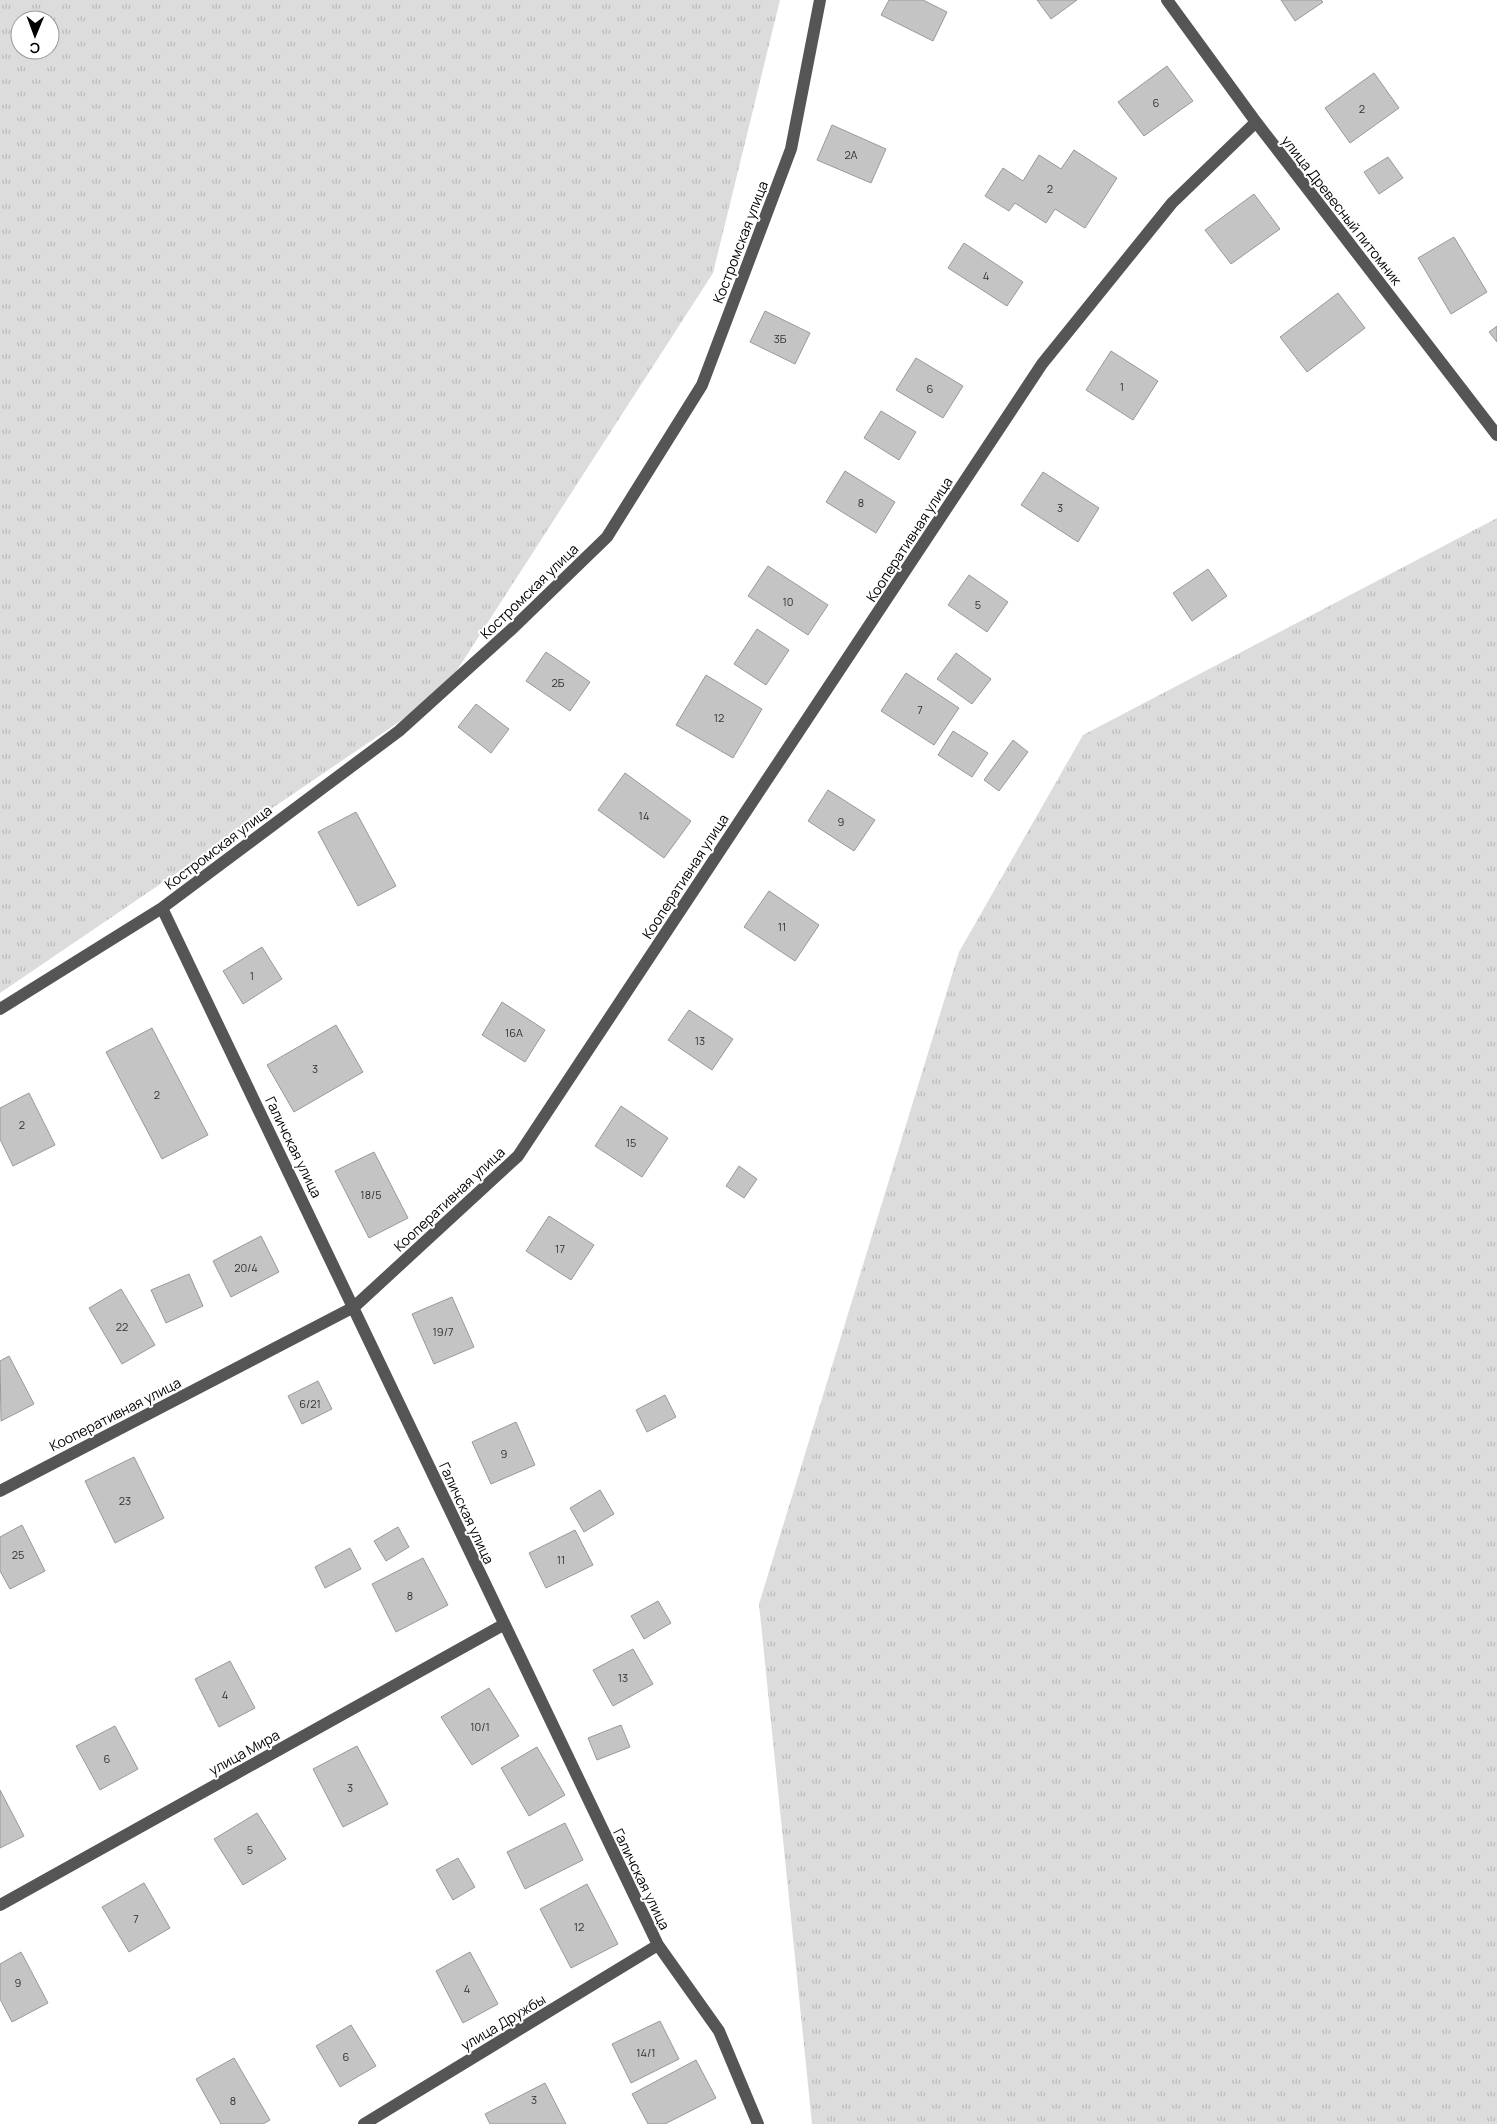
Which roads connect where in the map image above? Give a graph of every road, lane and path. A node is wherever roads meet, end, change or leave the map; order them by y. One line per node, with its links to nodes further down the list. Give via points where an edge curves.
1 (820, 0): 5 (street, Костромская улица, via 791,149 702,385 607,537 399,731)
2 (1166, 0): 3 (street, улица Древесный питомник)
3 (1256, 122): 4 (street, улица Древесный питомник); 7 (street, Кооперативная улица, via 1172,203 1042,364 518,1156)
4 (1497, 435)
5 (162, 908): 6 (street, Костромская улица); 7 (street, Галичская улица)
6 (0, 1009)
7 (354, 1307): 8 (street, Кооперативная улица); 9 (street, Галичская улица)
8 (0, 1491)
9 (503, 1625): 10 (street, улица Мира); 11 (street, Галичская улица)
10 (0, 1905)
11 (658, 1945): 12 (street, улица Дружбы); 13 (street, Галичская улица, via 719,2030)
12 (364, 2124)
13 (758, 2124)

